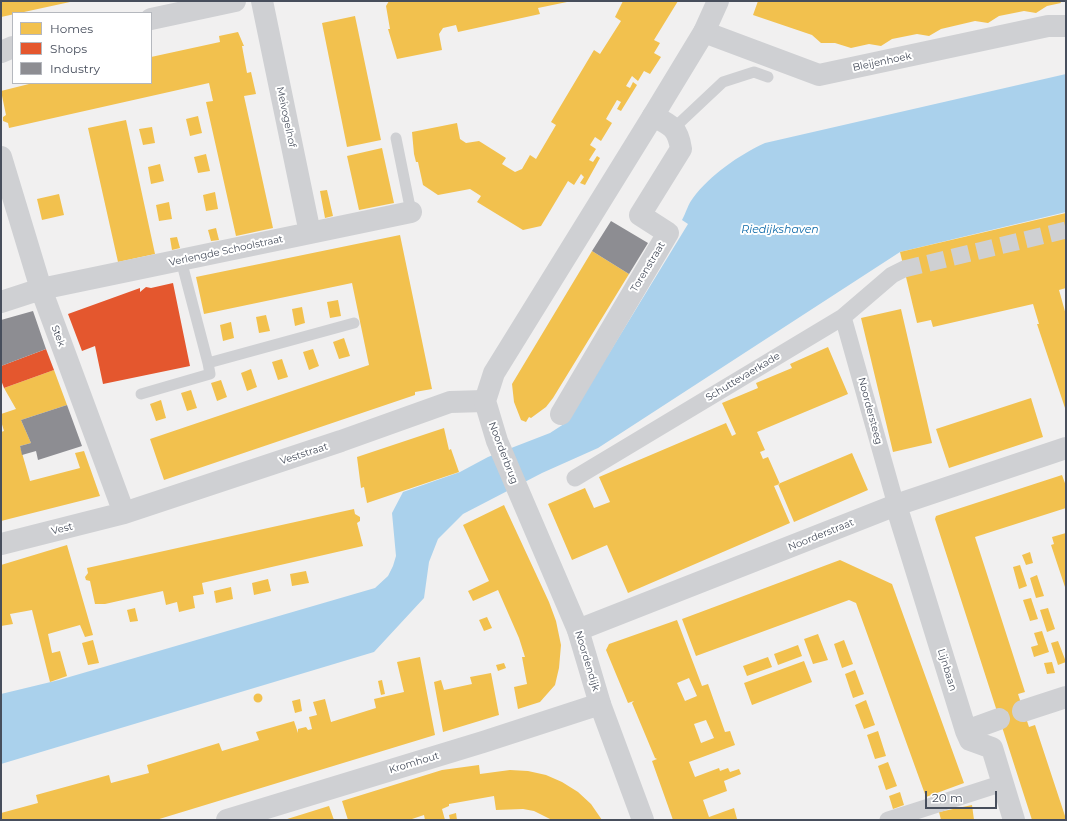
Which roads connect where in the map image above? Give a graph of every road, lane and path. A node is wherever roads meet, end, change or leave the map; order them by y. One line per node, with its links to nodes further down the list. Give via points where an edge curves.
1 (235, 1): 4 (street)
2 (262, 1): 15 (street, Meivogelhof)
3 (718, 1): 6 (street)
4 (164, 11)
5 (1066, 26): 6 (street, Bleijenhoek, via 1048,26 819,75)
6 (704, 32): 10 (street)
7 (12, 47): 8 (street)
8 (1, 52)
9 (768, 76): 11 (lane, via 754,72 723,82)
10 (653, 116): 11 (street, via 668,123); 24 (street, via 494,373)
11 (673, 129): 25 (street, Torenstraat, via 679,136 681,149 640,215 668,233)
12 (396, 138): 14 (lane)
13 (1, 157): 18 (street, Stek)
14 (411, 212): 15 (street, Verlengde Schoolstraat)
15 (310, 233): 16 (street, Verlengde Schoolstraat)
16 (181, 260): 18 (street, Verlengde Schoolstraat); 22 (lane)
17 (904, 269): 20 (street, Schuttevaerkade, via 892,275)
18 (41, 289): 19 (street, Verlengde Schoolstraat); 30 (street, Stek)
19 (1, 302)
20 (844, 317): 27 (street, Schuttevaerkade); 29 (street, Noordersteeg)
21 (354, 324): 22 (lane)
22 (208, 363): 23 (lane, via 210,374)
23 (140, 394)
24 (485, 401): 28 (street, Noorderbrug, via 497,441); 30 (street, Veststraat, via 450,402)
25 (561, 414)
26 (1065, 453): 29 (street, Noorderstraat)
27 (575, 478)
28 (520, 497): 32 (street, Noordendijk)
29 (896, 505): 32 (street, Noorderstraat); 37 (street, Lijnbaan)
30 (124, 513): 31 (street, Vest)
31 (1, 544)
32 (578, 630): 34 (street, Noordendijk)
33 (1066, 697): 35 (street)
34 (600, 704): 39 (street, Kromhout); 40 (street, Noordendijk)
35 (1023, 711)
36 (999, 719): 37 (street)
37 (966, 731): 38 (street, via 970,740 992,748)
38 (1003, 783): 41 (street); 42 (street)
39 (227, 820)
40 (643, 820)
41 (888, 820)
42 (1014, 820)

